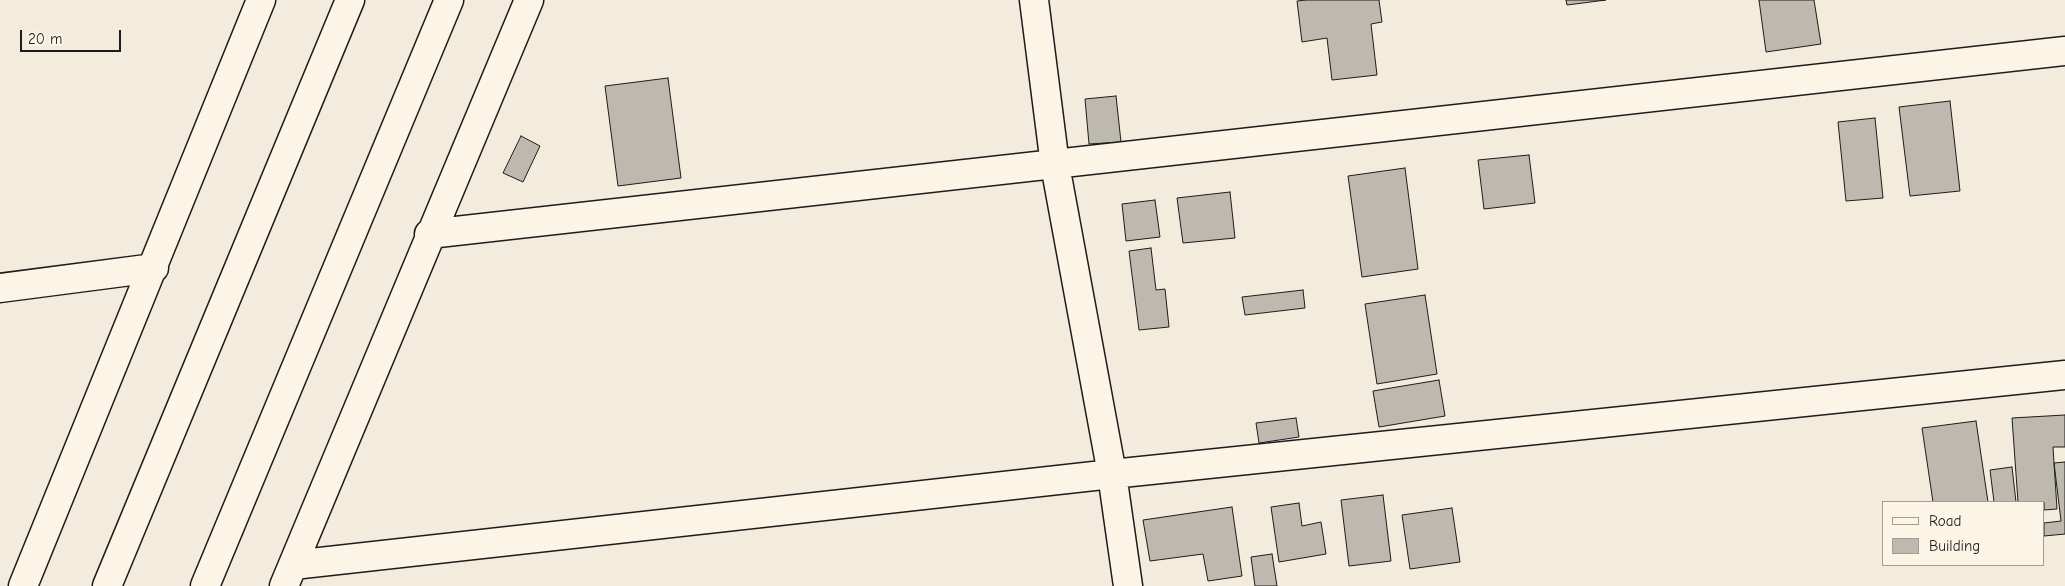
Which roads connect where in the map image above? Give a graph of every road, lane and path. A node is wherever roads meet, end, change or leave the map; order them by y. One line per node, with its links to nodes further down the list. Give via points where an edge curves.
1 (261, 0): 9 (street)
2 (350, 0): 15 (street)
3 (449, 0): 16 (street)
4 (529, 0): 8 (street)
5 (1034, 0): 7 (street)
6 (2065, 51): 7 (street)
7 (1055, 164): 8 (street); 12 (street)
8 (429, 234): 13 (street)
9 (154, 268): 10 (street); 14 (street)
10 (0, 288)
11 (2065, 375): 12 (street)
12 (1112, 474): 13 (street); 17 (street)
13 (288, 576)
14 (23, 586)
15 (107, 586)
16 (205, 586)
17 (1128, 586)

